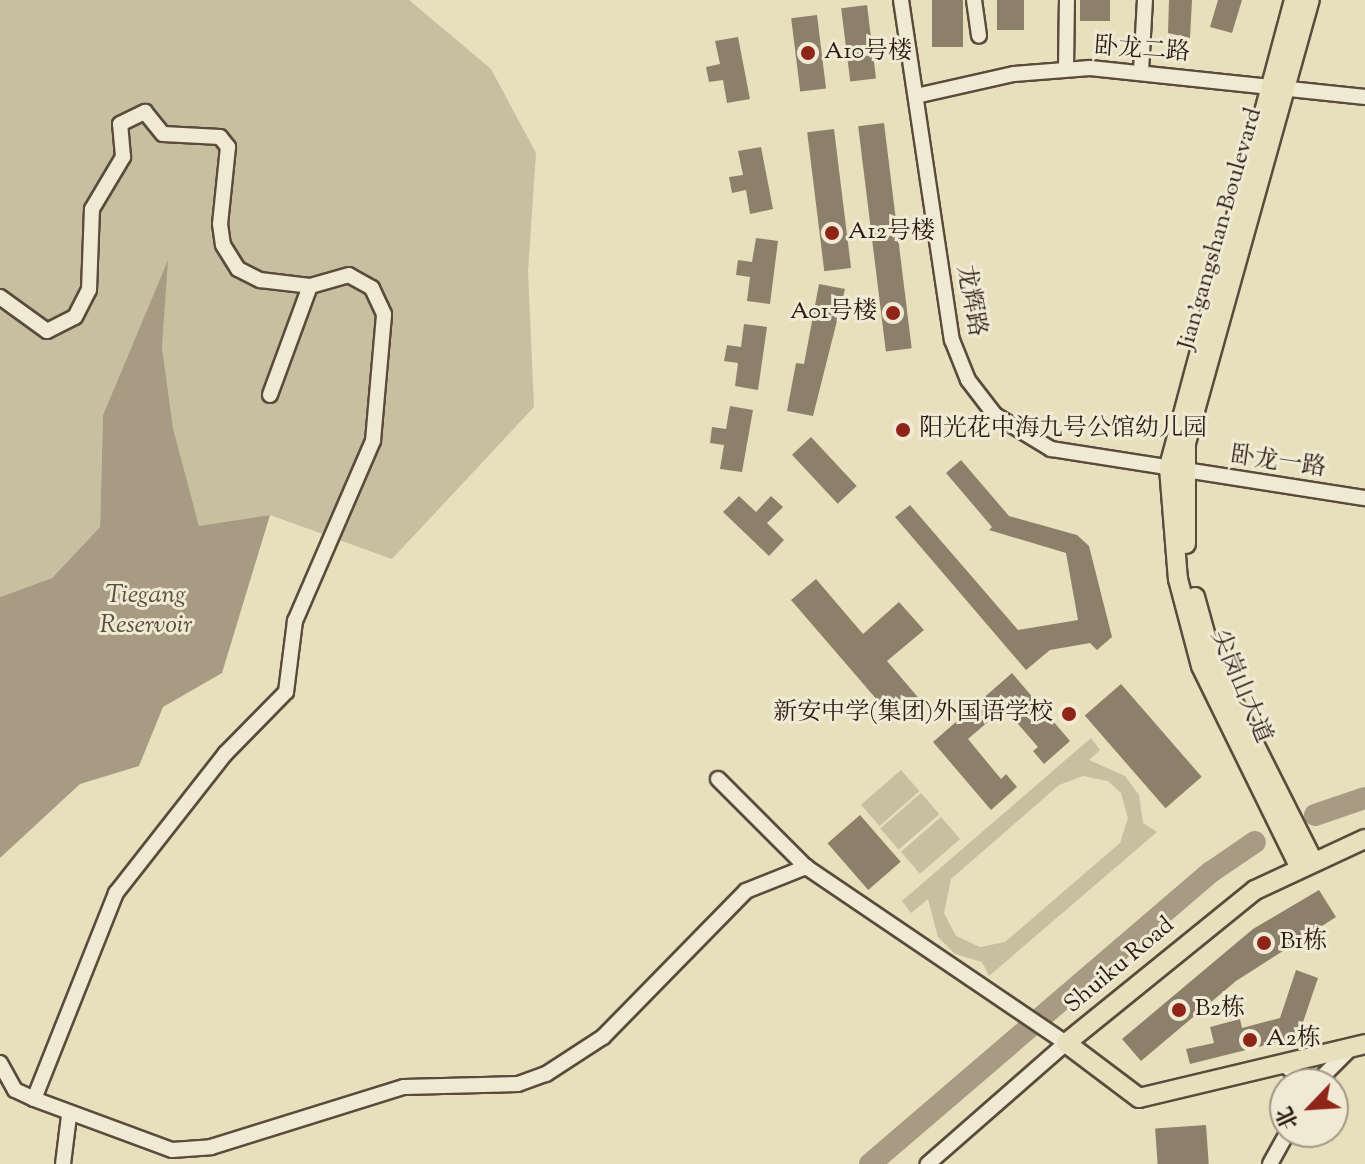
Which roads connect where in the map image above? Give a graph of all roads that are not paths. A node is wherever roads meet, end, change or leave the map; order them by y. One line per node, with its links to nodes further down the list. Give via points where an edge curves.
1 (901, 0): 11 (street, 龙辉路)
2 (974, 0): 7 (street)
3 (1067, 0): 8 (street)
4 (1145, 0): 9 (street)
5 (1294, 0): 10 (main road, Jian'gangshan Boulevard)
6 (1310, 0): 10 (main road, Jian'gangshan Boulevard)
7 (979, 36)
8 (1066, 69): 9 (street, 卧龙二路); 11 (street, 卧龙二路, via 989,78)
9 (1141, 71): 10 (street, 卧龙二路)
10 (1278, 87): 12 (street, 卧龙二路); 16 (main road, Jian'gangshan Boulevard)
11 (916, 96): 16 (street, 龙辉路, via 952,340 980,399 1012,429 1051,449)
12 (1365, 97)
13 (310, 286): 14 (street, via 260,280 238,269 223,245 220,224 228,147 220,137 163,134 145,112 120,124 123,157 92,209 89,290 75,317 47,331); 15 (street); 28 (street, via 349,275 381,299 373,441 295,621 286,692 225,754 116,893)
14 (0, 297)
15 (270, 395)
16 (1177, 470): 17 (street, 卧龙一路); 20 (main road, 尖岗山大道, via 1191,580 1213,662)
17 (1365, 498)
18 (718, 779): 21 (street)
19 (1365, 839): 20 (main road, Shuiku Road)
20 (1305, 862): 22 (main road, Shuiku Road, via 1214,918)
21 (806, 867): 22 (street); 29 (street, via 746,891 603,1037 532,1079 368,1094 194,1150 172,1150)
22 (1066, 1043): 25 (main road, via 1139,1098); 31 (street, Shuiku Road)
23 (1361, 1045): 25 (main road); 27 (street)
24 (0, 1063): 28 (street, via 15,1090)
25 (1281, 1063): 26 (street)
26 (1287, 1068)
27 (1334, 1068)
28 (34, 1099): 29 (street)
29 (69, 1116): 30 (street)
30 (63, 1164)
31 (928, 1164)

